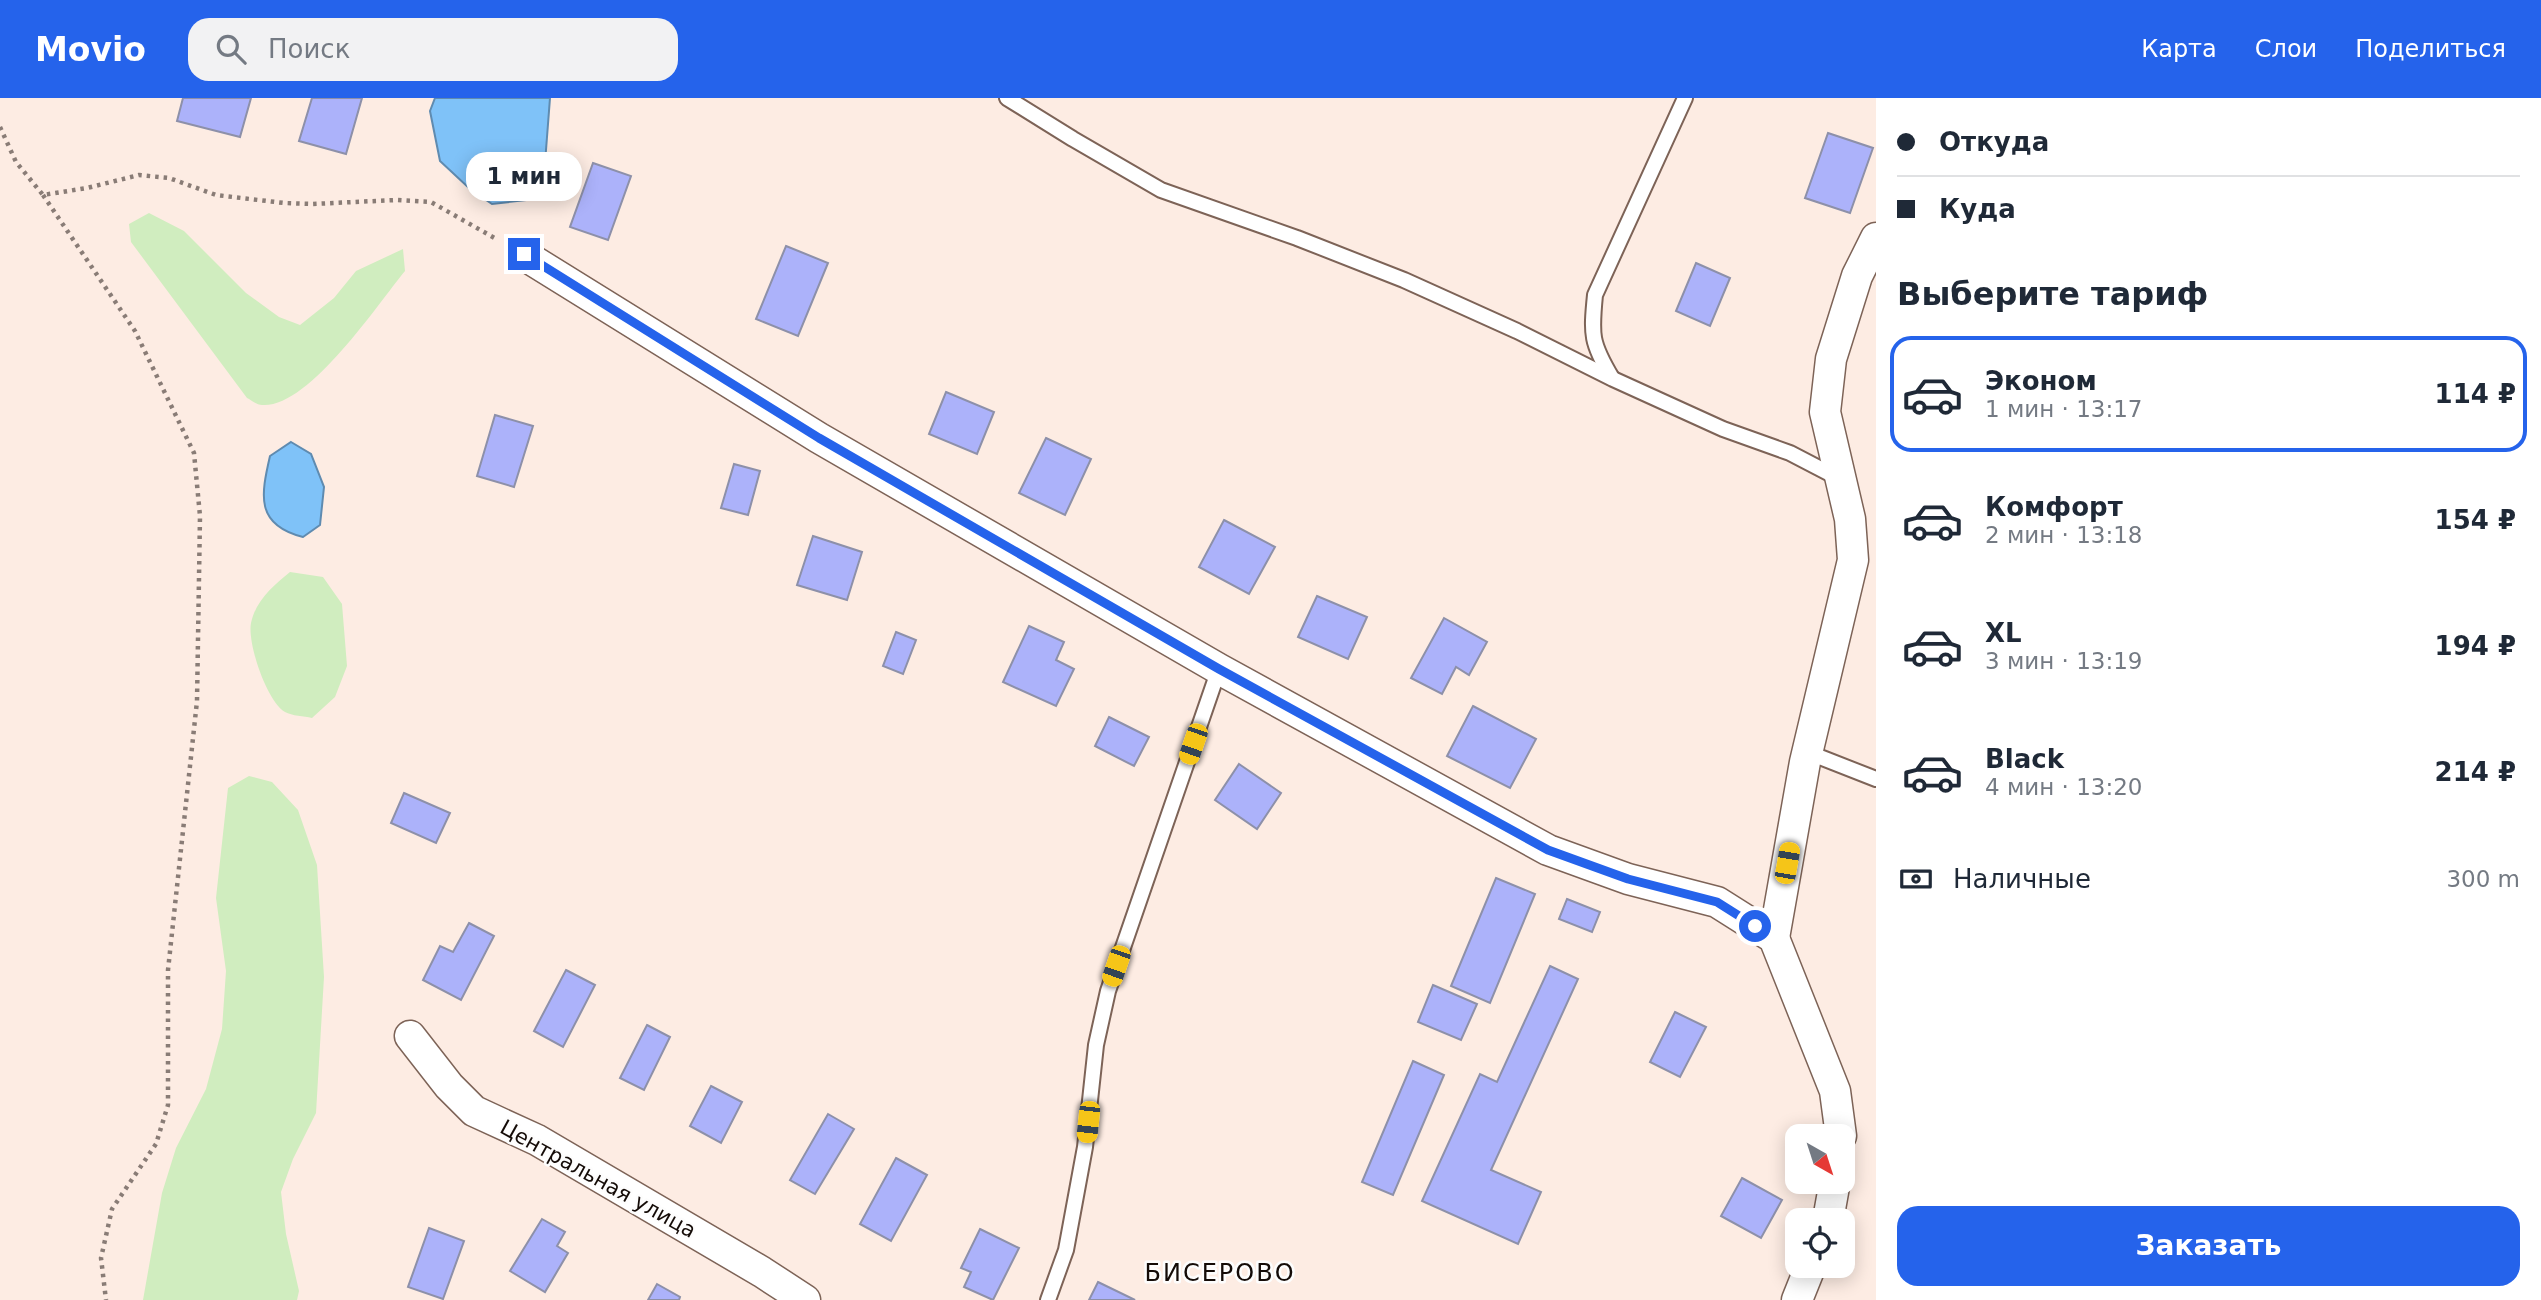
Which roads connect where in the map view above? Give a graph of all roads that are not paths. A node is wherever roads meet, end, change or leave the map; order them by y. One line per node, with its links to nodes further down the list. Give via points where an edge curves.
1 (1007, 98): 5 (lane, via 1161,190 1404,280)
2 (1685, 98): 5 (lane, via 1595,295 1592,324 1596,351)
3 (1876, 238): 6 (street, via 1857,276 1831,359 1825,412)
4 (524, 254): 7 (street, via 819,438)
5 (1613, 379): 6 (lane, via 1723,429 1790,453)
6 (1840, 480): 8 (street, via 1850,519 1853,560)
7 (1219, 669): 10 (street, via 1548,850 1628,879 1717,902); 15 (lane, via 1108,991 1066,1250)
8 (1807, 752): 9 (lane); 10 (street)
9 (1876, 779)
10 (1774, 938): 12 (street, via 1835,1091)
11 (410, 1036): 14 (street, Центральная улица, via 474,1111 537,1140)
12 (1839, 1124)
13 (1806, 1278): 16 (street)
14 (805, 1300)
15 (1048, 1300)
16 (1797, 1300)

